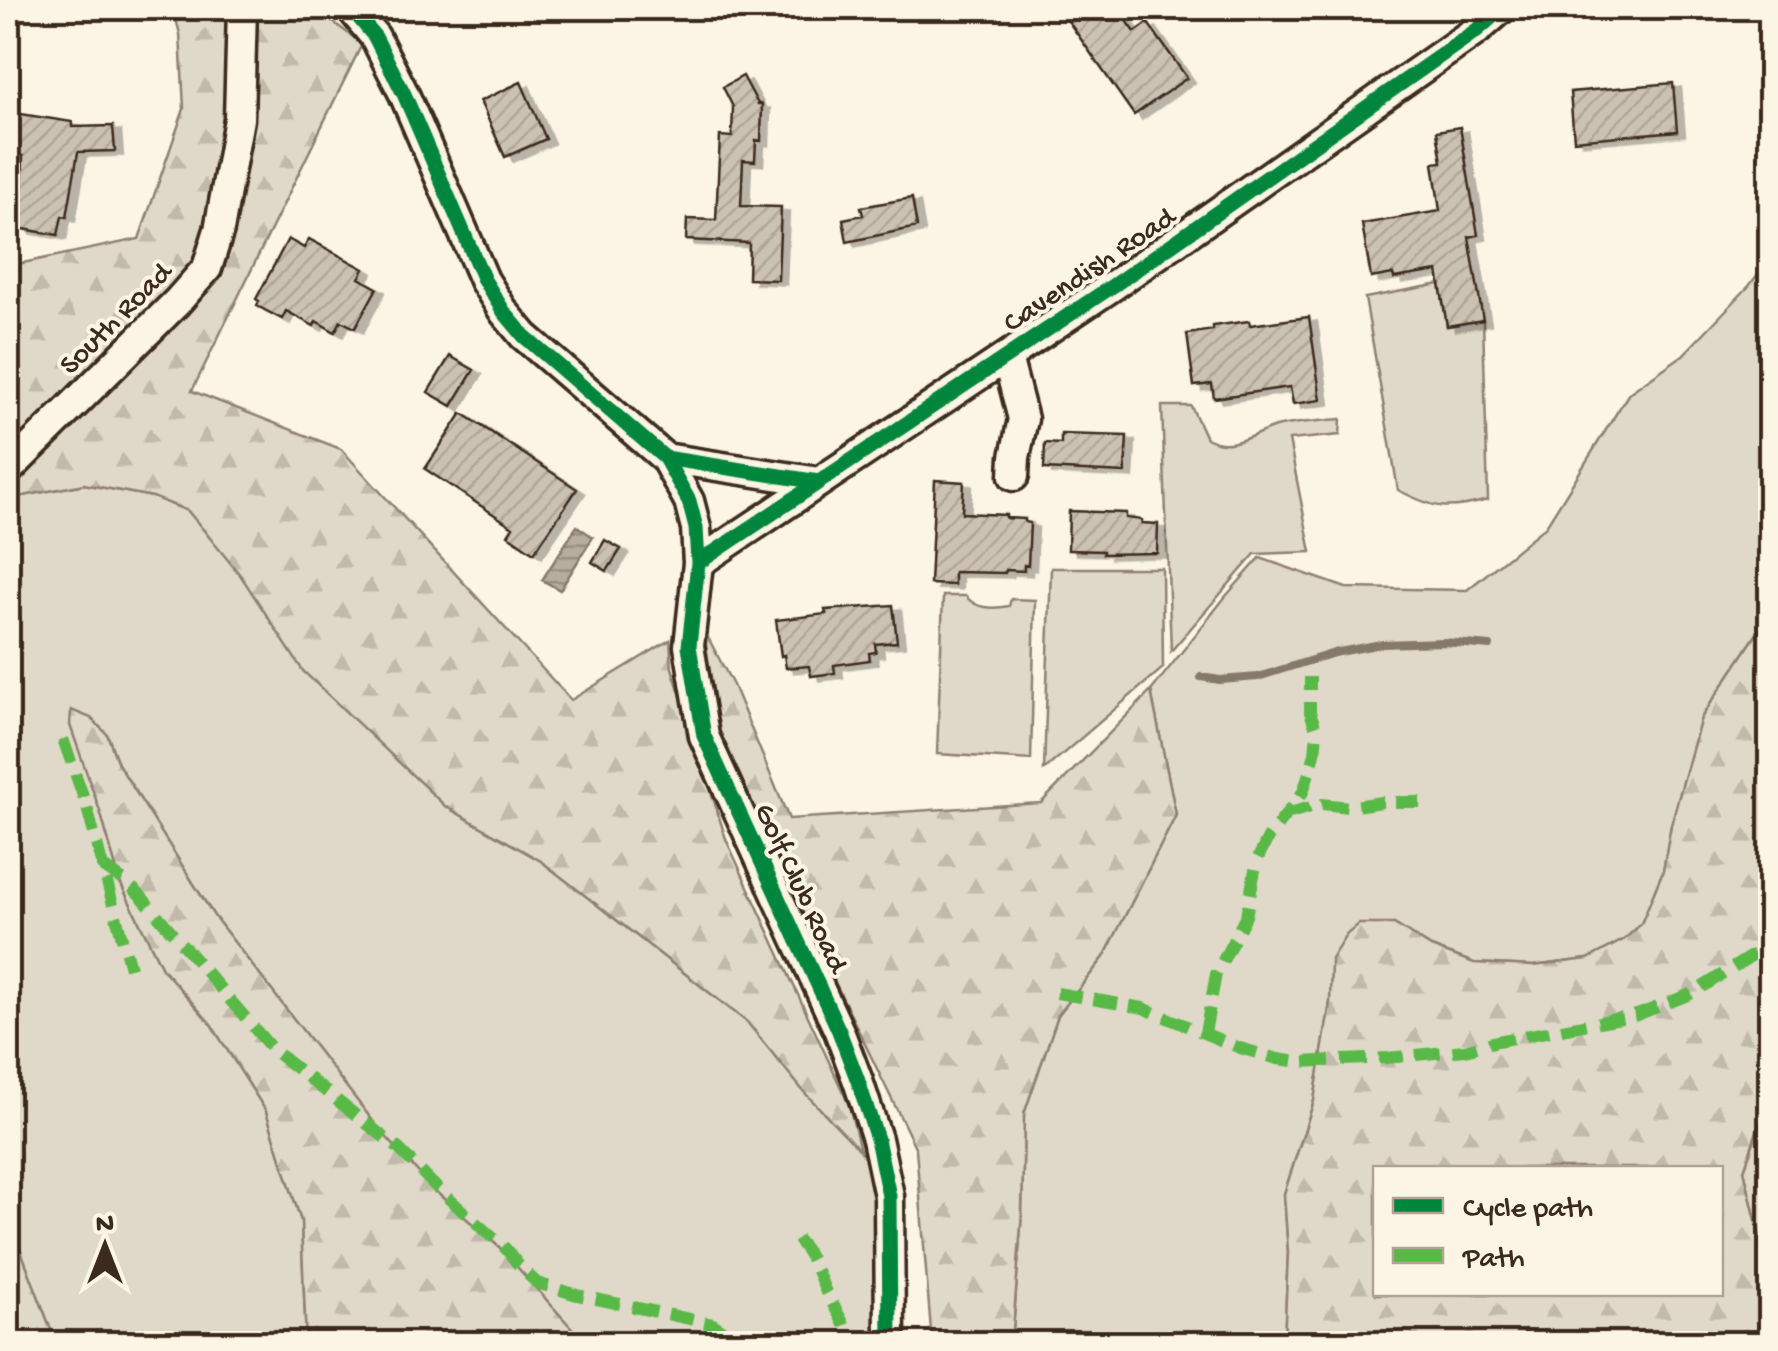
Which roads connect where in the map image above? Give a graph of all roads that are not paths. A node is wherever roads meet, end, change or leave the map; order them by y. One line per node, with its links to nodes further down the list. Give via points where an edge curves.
1 (242, 8): 6 (street, South Road, via 238,119 207,268)
2 (351, 8): 5 (street, via 404,94 504,312)
3 (1502, 8): 4 (street, Cavendish Road)
4 (1006, 357): 7 (street, via 1023,418); 8 (street, Cavendish Road)
5 (666, 458): 8 (street); 9 (street, Golf Club Road, via 689,501)
6 (8, 470)
7 (1014, 476)
8 (819, 482): 9 (street, Cavendish Road)
9 (698, 563): 10 (street, Golf Club Road, via 689,646 704,736 838,1031 877,1139 889,1196)
10 (890, 1344)

